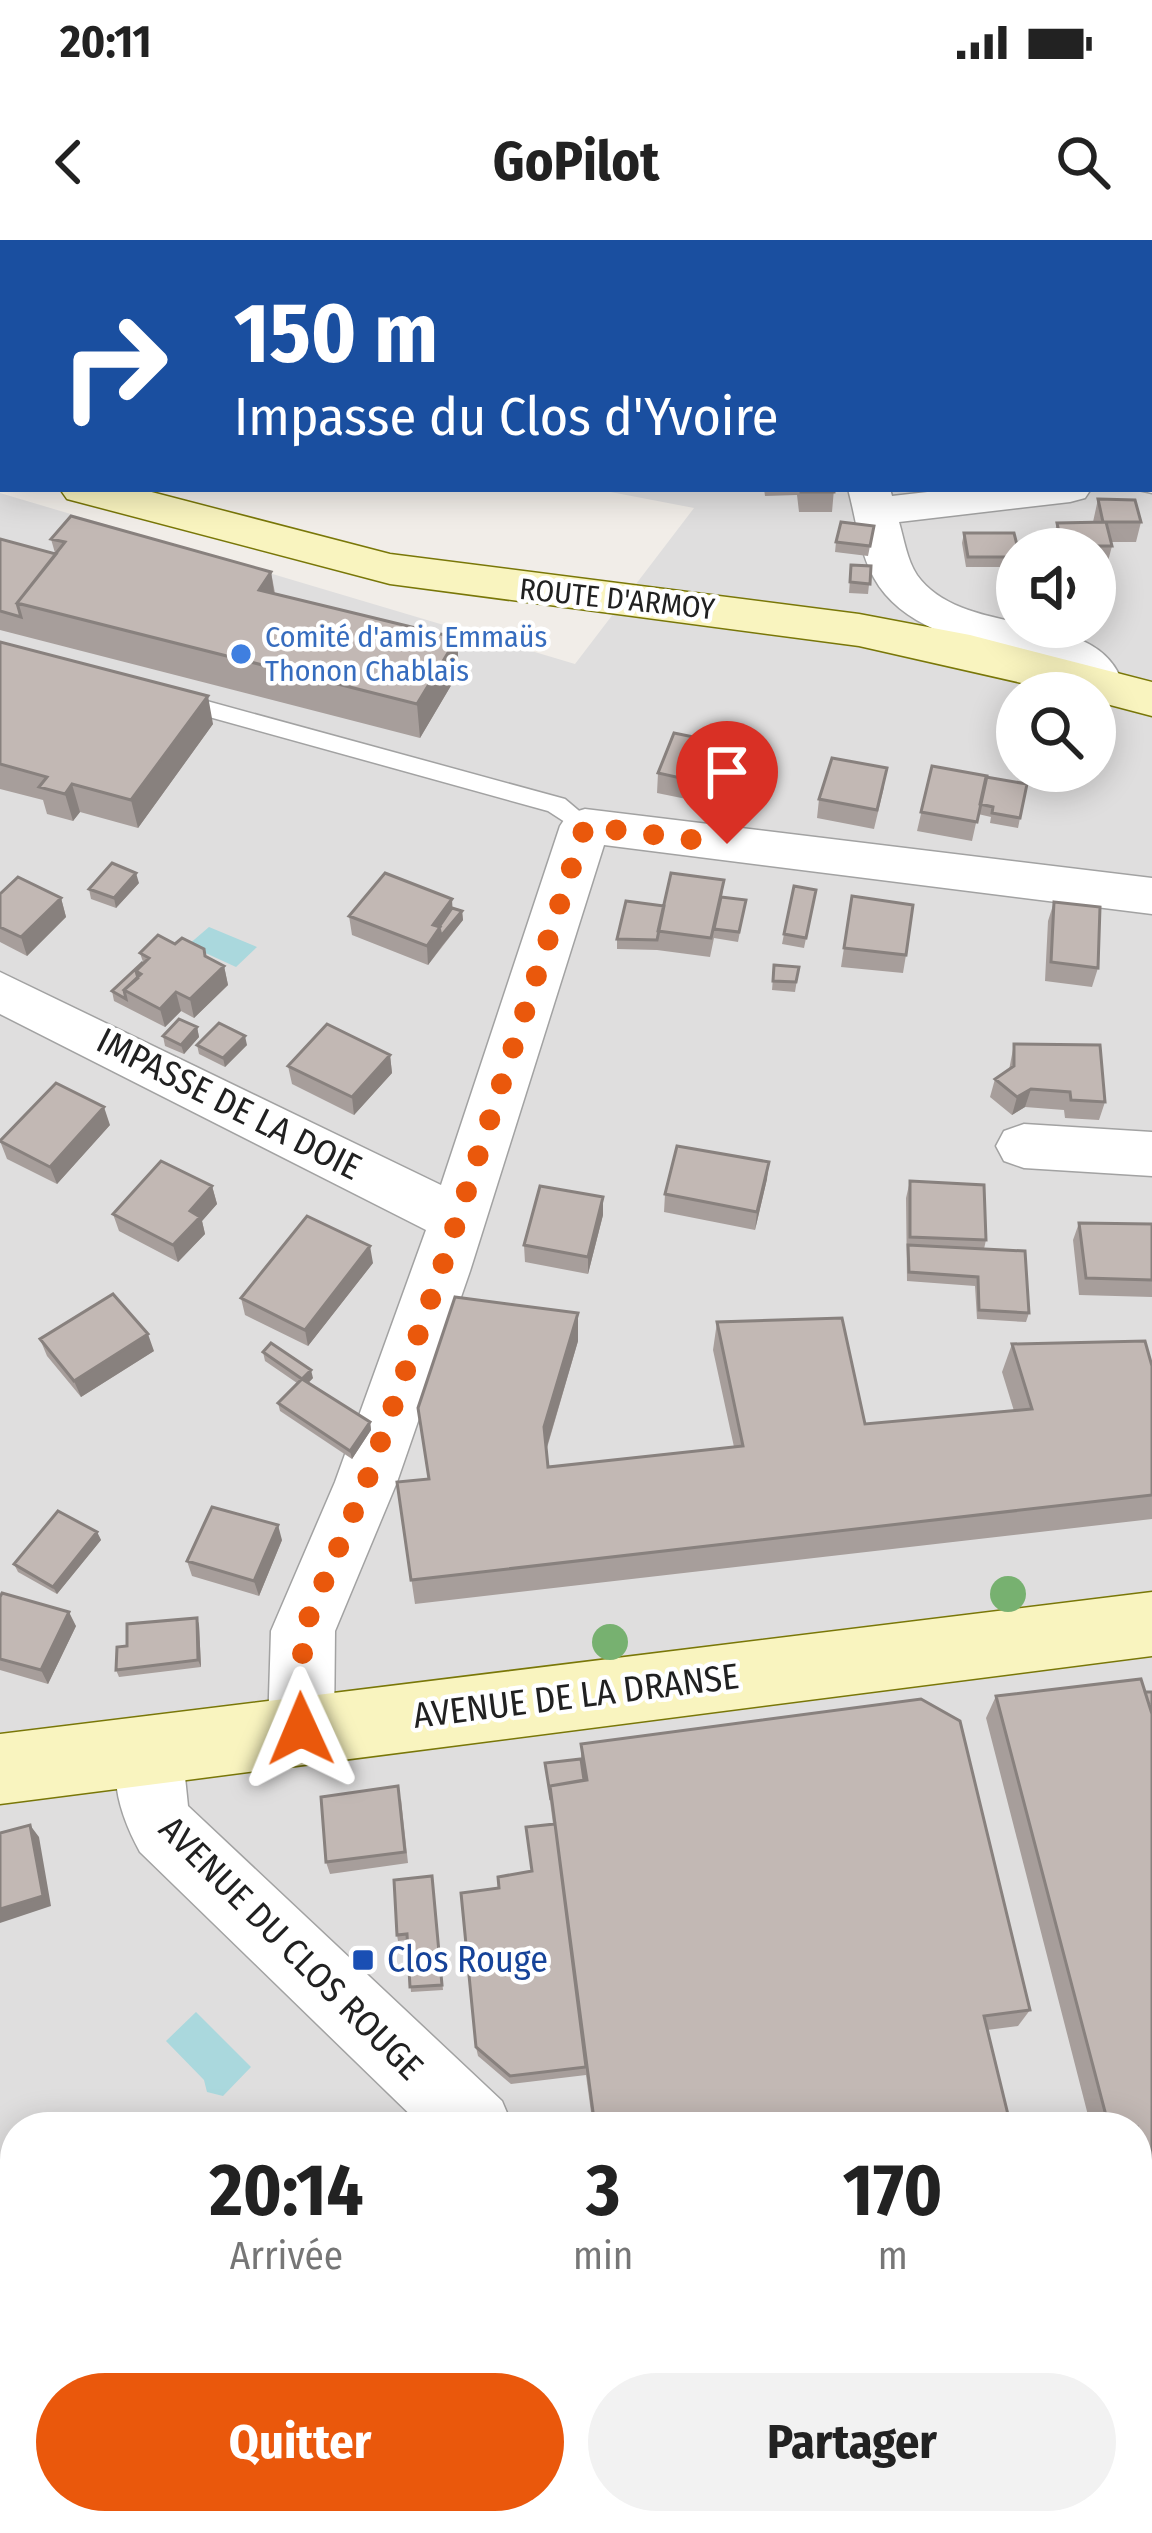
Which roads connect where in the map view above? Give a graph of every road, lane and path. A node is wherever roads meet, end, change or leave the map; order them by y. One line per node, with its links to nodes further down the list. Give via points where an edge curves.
1 (95, 492): 4 (main road, ROUTE D'ARMOY, via 390,569 860,630)
2 (1016, 492): 3 (street)
3 (872, 500): 5 (street, via 894,573 914,598 1078,655)
4 (1043, 672)
5 (1096, 672)
6 (1116, 689): 8 (main road, ROUTE D'ARMOY)
7 (156, 695): 9 (lane, via 556,805)
8 (1152, 699)
9 (585, 826): 10 (street); 14 (street)
10 (1152, 896)
11 (0, 991): 14 (street, IMPASSE DE LA DOIE)
12 (1024, 1146): 13 (street)
13 (1152, 1154)
14 (457, 1220): 16 (street, via 366,1483 303,1631)
15 (1152, 1624): 16 (main road, AVENUE DE LA DRANSE)
16 (301, 1729): 17 (main road, AVENUE DE LA DRANSE)
17 (149, 1748): 18 (main road, AVENUE DE LA DRANSE); 19 (street, AVENUE DU CLOS ROUGE, via 152,1808 164,1829)
18 (0, 1769)
19 (460, 2112)

